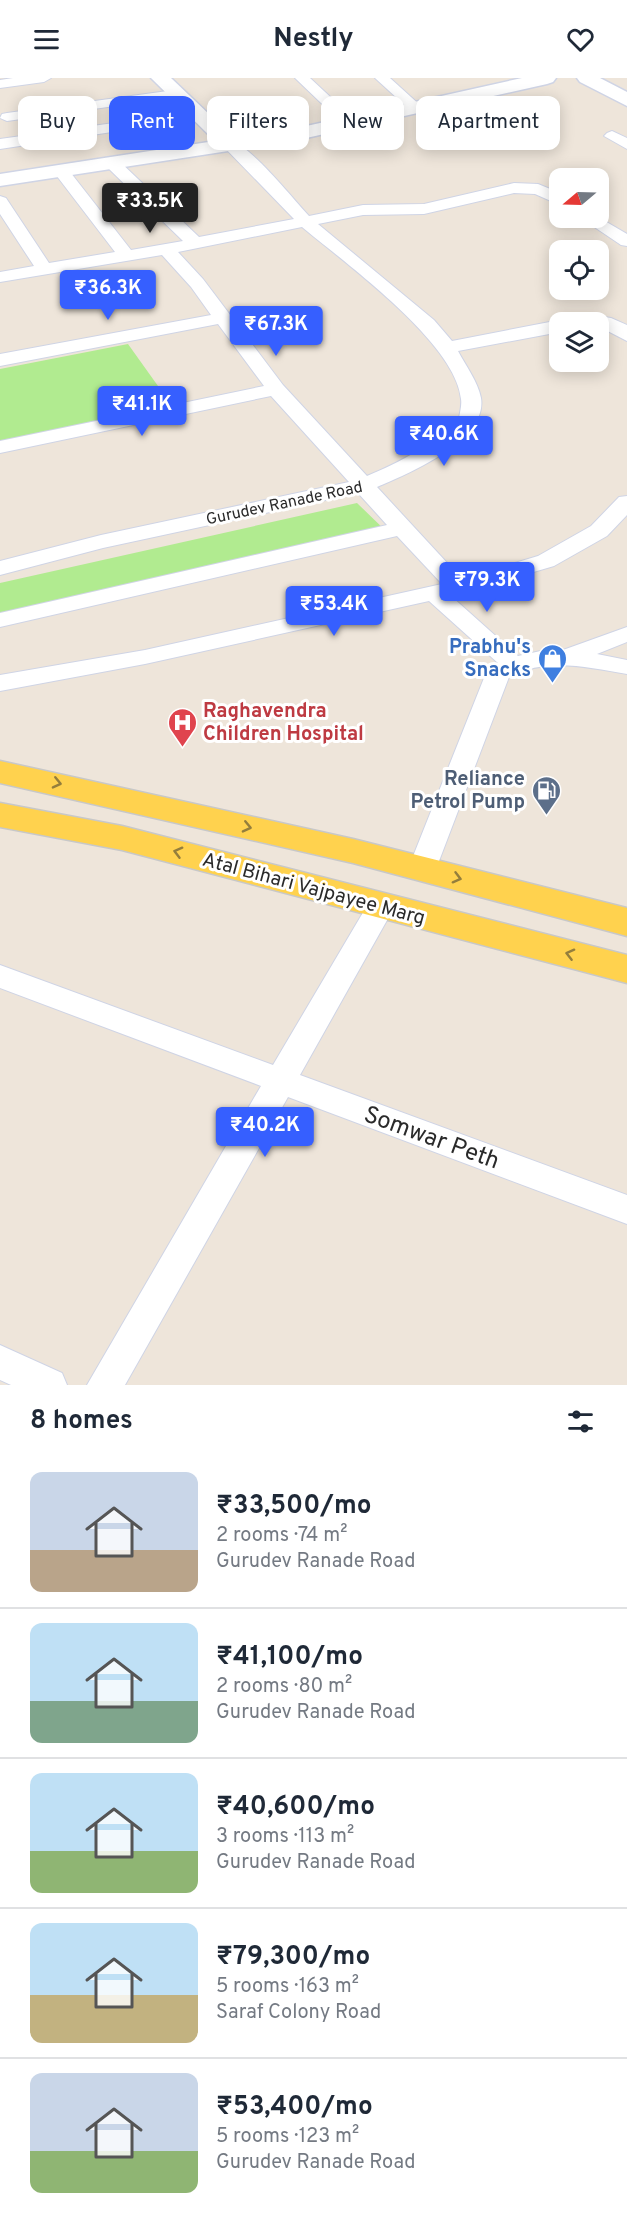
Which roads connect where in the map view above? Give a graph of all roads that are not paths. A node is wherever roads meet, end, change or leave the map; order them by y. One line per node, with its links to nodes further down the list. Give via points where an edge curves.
1 (44, 78): 7 (street)
2 (160, 78): 8 (street)
3 (302, 78): 9 (street)
4 (381, 78): 11 (street)
5 (547, 78): 11 (street)
6 (586, 78): 10 (street)
7 (0, 84)
8 (175, 94): 13 (street); 14 (street)
9 (322, 96)
10 (627, 100)
11 (415, 107): 12 (street)
12 (404, 110)
13 (199, 115): 15 (street); 17 (street)
14 (7, 117)
15 (207, 123)
16 (612, 136): 18 (street)
17 (0, 144)
18 (627, 144)
19 (207, 149): 21 (street)
20 (236, 150): 26 (street, Gurudev Ranade Road)
21 (112, 163): 22 (street); 29 (street)
22 (61, 171): 23 (street); 31 (street)
23 (0, 180)
24 (549, 194): 26 (street, via 538,189 514,188 424,209 377,208)
25 (0, 201): 32 (street)
26 (305, 221): 29 (street); 38 (street, Gurudev Ranade Road, via 427,324)
27 (606, 228): 28 (street)
28 (627, 241)
29 (195, 243): 30 (street)
30 (166, 249): 31 (street); 34 (street)
31 (127, 256): 32 (street)
32 (45, 270): 33 (street)
33 (0, 277)
34 (223, 318): 39 (street); 40 (street)
35 (609, 322): 37 (street)
36 (549, 328): 38 (street)
37 (627, 335)
38 (447, 348): 42 (street, Gurudev Ranade Road, via 471,399 469,419 441,447)
39 (0, 360)
40 (276, 389): 41 (street); 42 (street)
41 (0, 447)
42 (364, 485): 44 (street); 45 (street, Gurudev Ranade Road)
43 (627, 502): 46 (street, via 599,531 546,561)
44 (402, 528): 46 (street); 48 (street)
45 (0, 568)
46 (457, 588): 47 (street)
47 (433, 593): 51 (street); 53 (street, via 145,657)
48 (0, 620)
49 (627, 634): 50 (street)
50 (568, 656): 51 (street); 52 (street)
51 (513, 664): 56 (street, via 498,673)
52 (627, 668)
53 (0, 683)
54 (0, 772): 56 (main road, Atal Bihari Vajpayee Marg, one-way to 56)
55 (0, 815): 57 (main road, Atal Bihari Vajpayee Marg, one-way to 55, via 122,838)
56 (422, 868): 58 (main road, Atal Bihari Vajpayee Marg, one-way to 58)
57 (381, 906): 59 (main road, Atal Bihari Vajpayee Marg, one-way to 57); 61 (street)
58 (627, 922)
59 (627, 969)
60 (0, 976): 61 (street, Somwar Peth)
61 (280, 1081): 62 (street, Somwar Peth); 65 (street)
62 (627, 1210)
63 (0, 1362): 64 (street)
64 (49, 1385)
65 (105, 1385)

